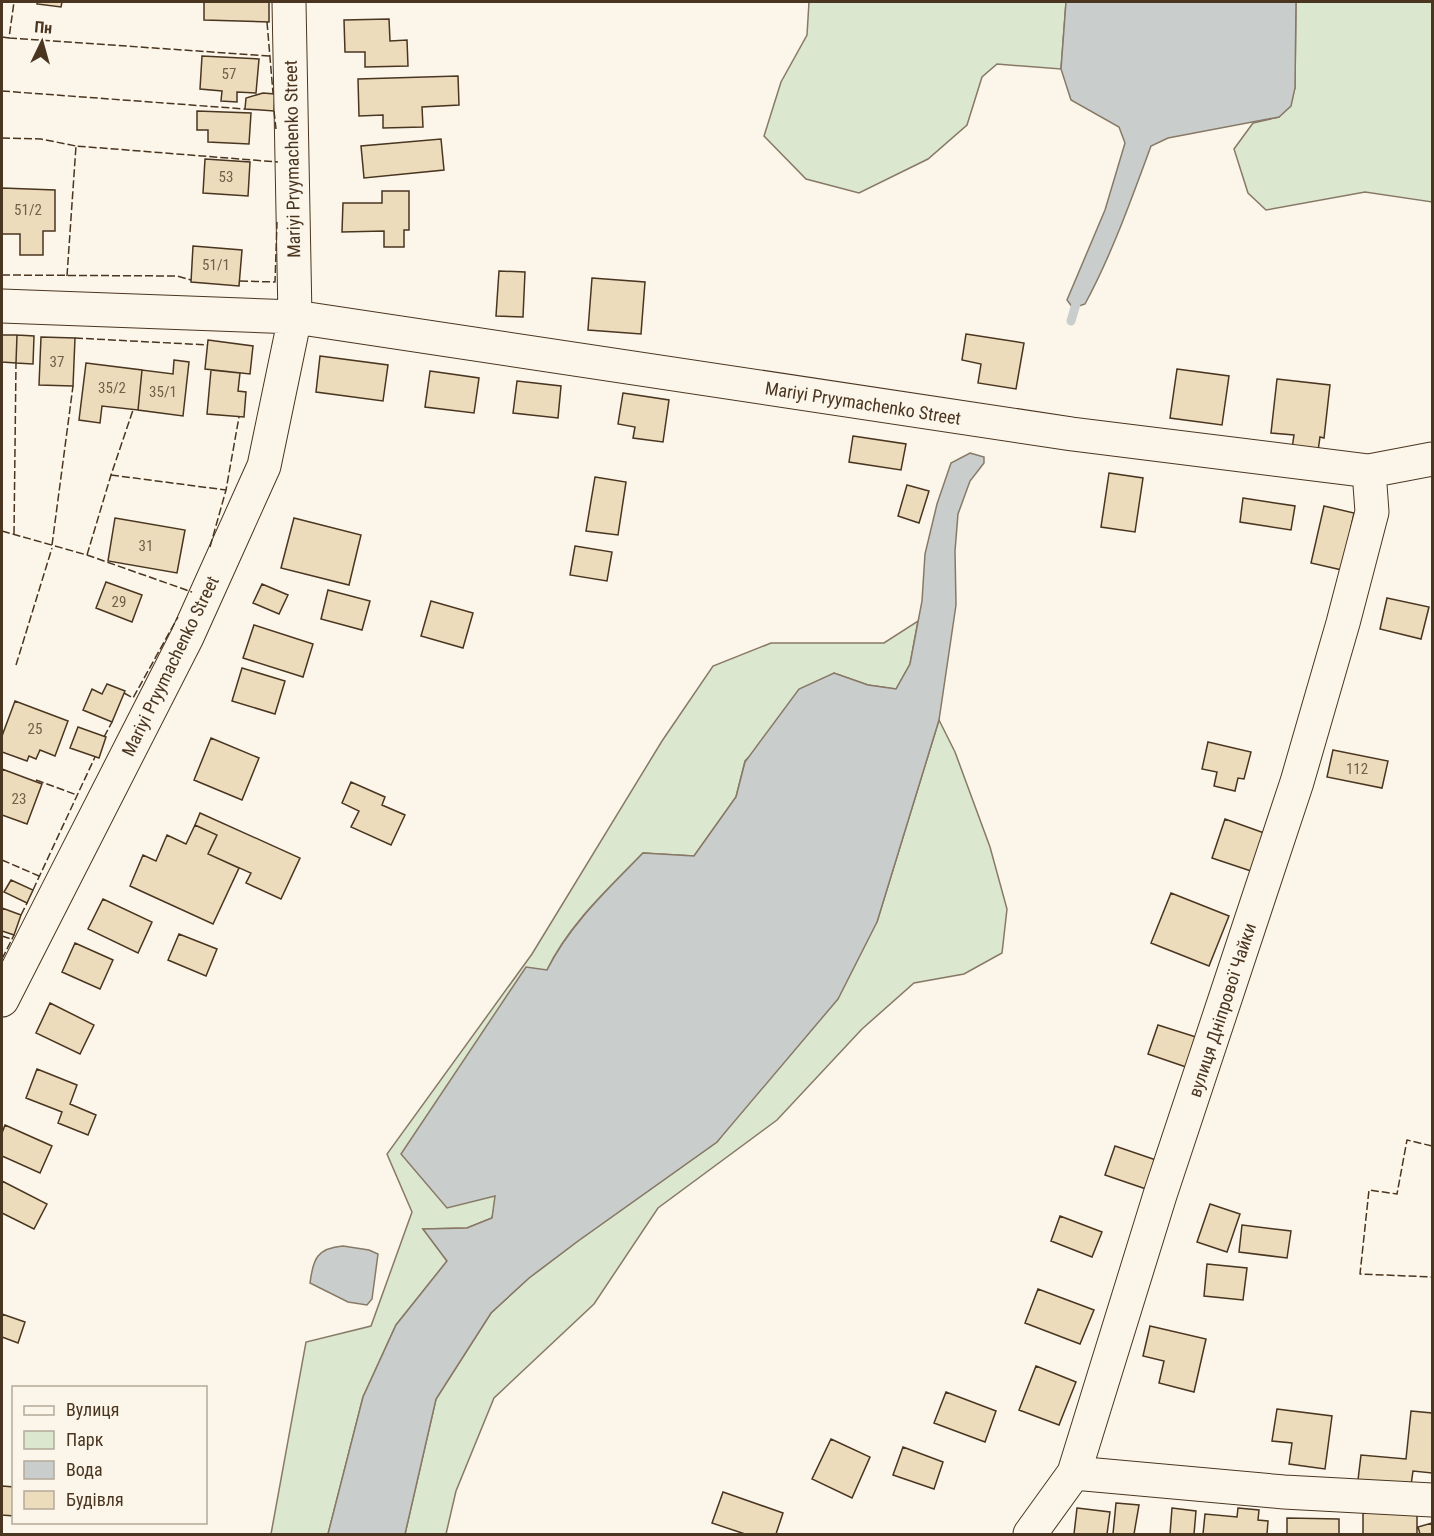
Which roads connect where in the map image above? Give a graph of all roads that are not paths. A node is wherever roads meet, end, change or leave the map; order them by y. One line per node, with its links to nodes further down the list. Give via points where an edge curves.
1 (289, 2): 3 (street, Mariyi Pryymachenko Street)
2 (2, 306): 3 (street, Mariyi Pryymachenko Street)
3 (295, 317): 5 (street, Mariyi Pryymachenko Street, via 1072,434); 6 (street, Mariyi Pryymachenko Street, via 264,466 187,637)
4 (1432, 459): 5 (street, Mariyi Pryymachenko Street)
5 (1369, 471): 7 (street, вулиця Дніпрової Чайки, via 1372,513 1297,782 1160,1195)
6 (2, 1000)
7 (1074, 1473): 8 (street, via 1284,1492); 9 (street, вулиця Дніпрової Чайки)
8 (1432, 1500)
9 (1029, 1534)

